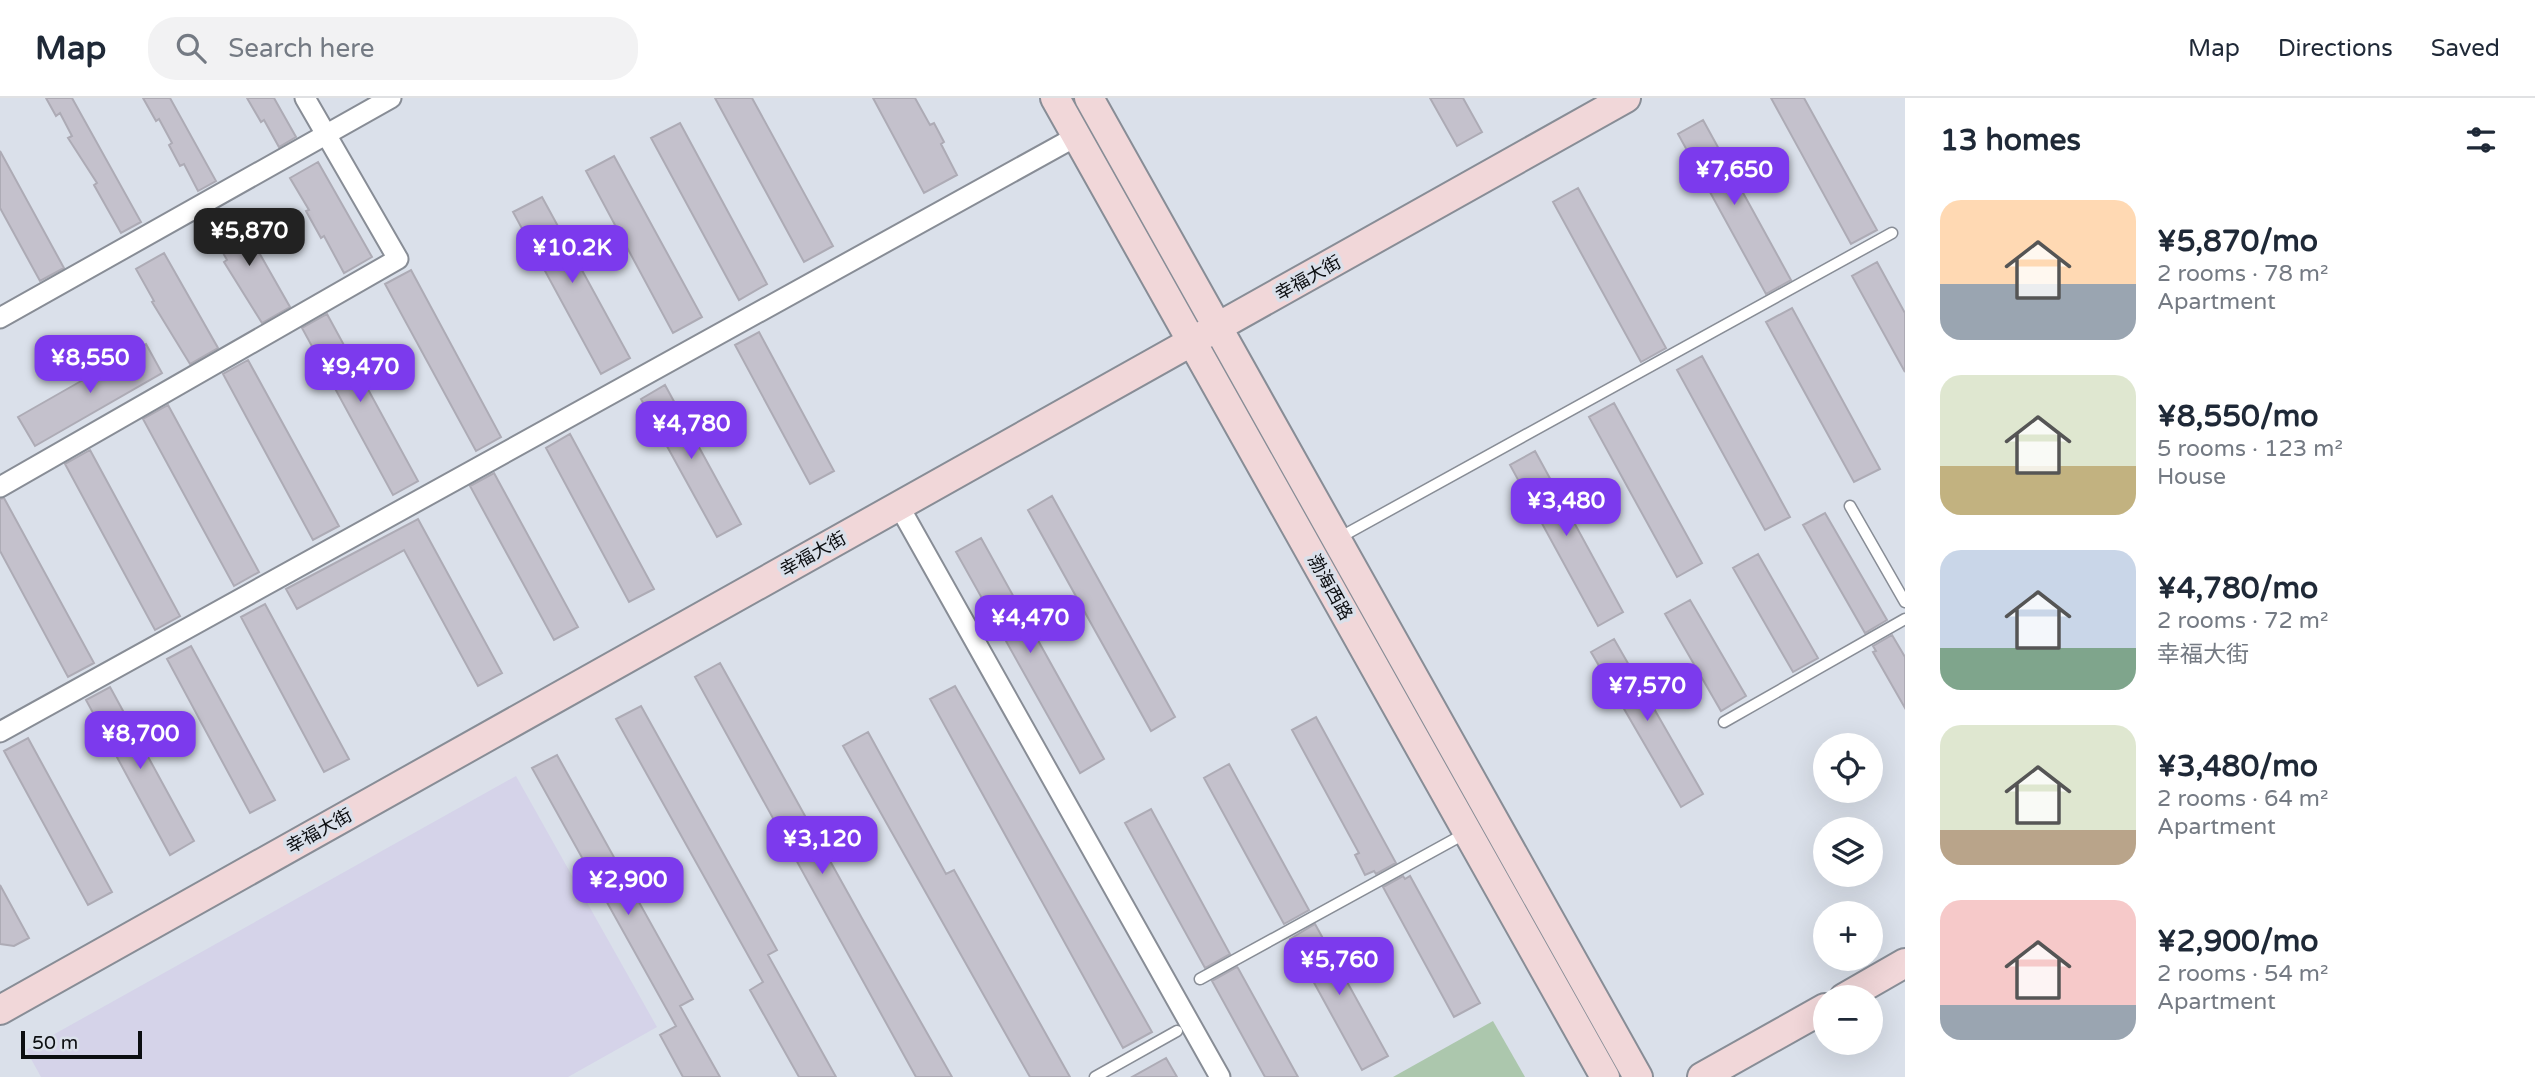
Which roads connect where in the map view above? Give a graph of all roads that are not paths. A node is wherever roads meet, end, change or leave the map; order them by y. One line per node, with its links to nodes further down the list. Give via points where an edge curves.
1 (305, 98): 6 (street)
2 (391, 98): 6 (street)
3 (1055, 98): 7 (main road, 渤海西路)
4 (1089, 98): 10 (main road, 渤海西路)
5 (1626, 98): 10 (main road, 幸福大街)
6 (326, 135): 9 (street); 12 (street, via 398,259)
7 (1077, 136): 11 (main road, 渤海西路); 19 (street)
8 (1892, 233): 15 (lane)
9 (0, 318)
10 (1218, 328): 11 (main road, 幸福大街); 15 (main road, 渤海西路)
11 (1192, 342): 13 (main road, 幸福大街); 20 (main road, 渤海西路)
12 (0, 486)
13 (899, 506): 26 (main road, 幸福大街); 31 (street)
14 (1850, 506): 16 (lane)
15 (1336, 539): 33 (main road, 渤海西路)
16 (1905, 602)
17 (1905, 619): 18 (lane)
18 (1724, 722)
19 (0, 732)
20 (1468, 832): 22 (lane); 32 (main road, 渤海西路)
21 (1905, 963): 23 (main road)
22 (1199, 979)
23 (1867, 985)
24 (1905, 985): 25 (main road)
25 (1883, 997)
26 (0, 1010)
27 (1813, 1015): 34 (main road)
28 (1177, 1031): 30 (lane)
29 (1813, 1036): 35 (main road)
30 (1095, 1077)
31 (1220, 1077)
32 (1605, 1077)
33 (1638, 1077)
34 (1702, 1077)
35 (1740, 1077)

